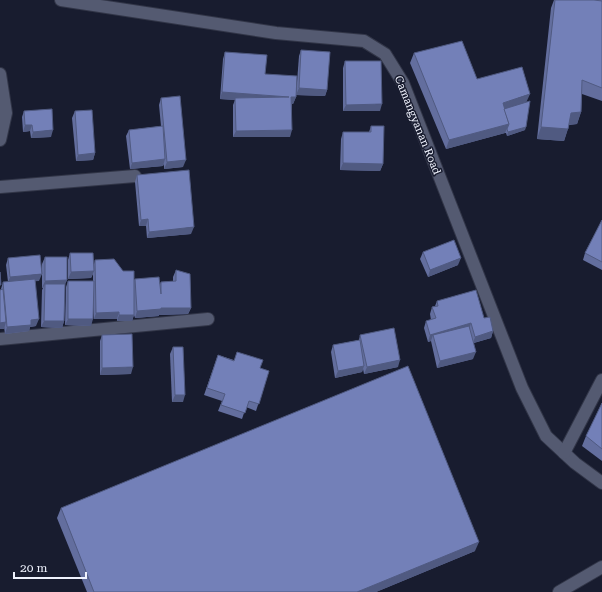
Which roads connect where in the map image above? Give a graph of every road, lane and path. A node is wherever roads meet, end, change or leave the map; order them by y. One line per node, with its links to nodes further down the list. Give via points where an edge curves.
1 (61, 0): 9 (street, Camangyanan Road, via 276,33 364,41 385,54 403,83 522,388 546,436)
2 (0, 74): 3 (street, via 6,113)
3 (0, 140)
4 (135, 176): 5 (street)
5 (0, 187)
6 (208, 319): 7 (street)
7 (0, 340)
8 (602, 380): 9 (street)
9 (564, 454): 10 (street, Camangyanan Road)
10 (602, 483)
11 (602, 567): 12 (street)
12 (559, 592)

